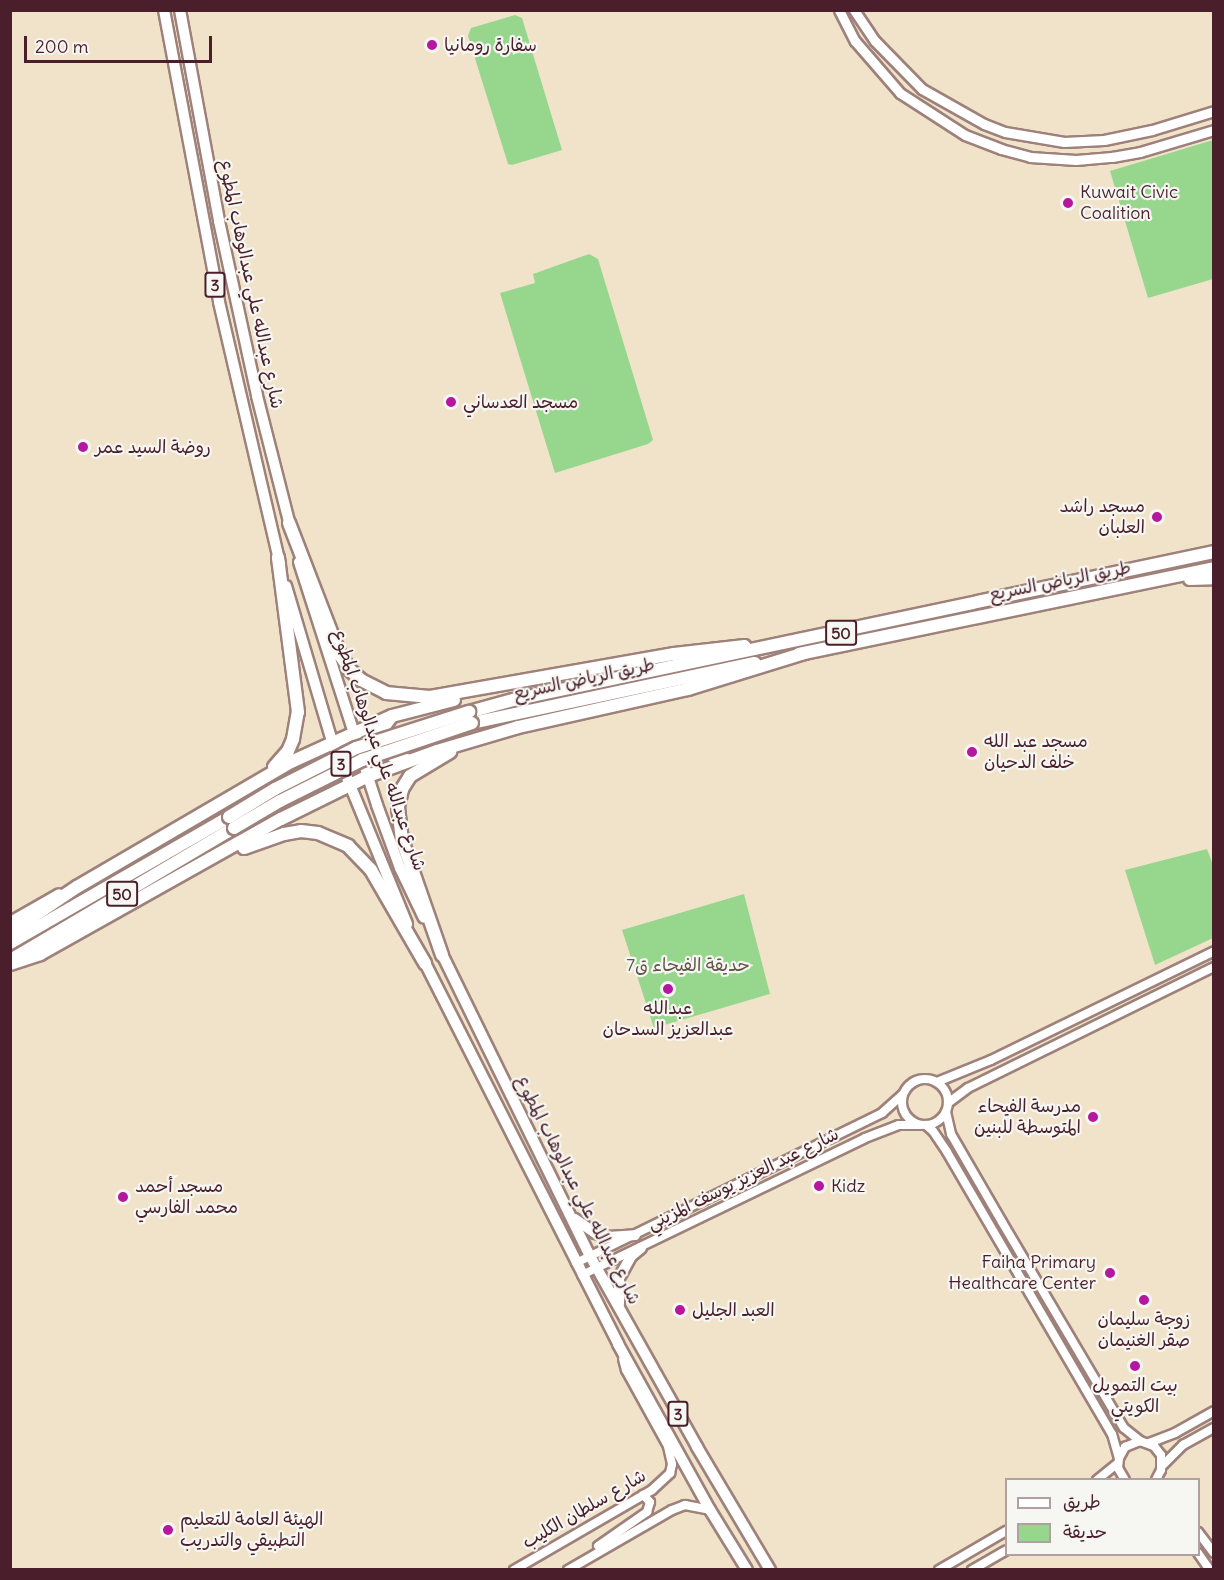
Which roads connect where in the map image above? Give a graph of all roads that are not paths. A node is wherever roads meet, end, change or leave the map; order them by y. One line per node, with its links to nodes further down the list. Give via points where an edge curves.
1 (163, 10): 18 (main road, شارع عبدالله علي عبدالوهاب المطوع / 3, via 219,302)
2 (180, 10): 15 (main road, شارع عبدالله علي عبدالوهاب المطوع / 3, via 219,221)
3 (839, 10): 6 (main road, via 855,41)
4 (854, 10): 5 (main road)
5 (893, 62): 6 (main road, via 892,72); 8 (main road, via 922,88)
6 (883, 75): 10 (main road, via 911,102)
7 (1214, 111): 12 (main road, via 1127,136)
8 (984, 124): 10 (main road, via 974,130); 11 (main road)
9 (1214, 130): 14 (main road, via 1140,152)
10 (979, 141): 13 (main road)
11 (1044, 141): 12 (main road); 13 (main road, via 1050,148)
12 (1064, 142): 14 (main road, via 1057,152)
13 (1043, 158): 14 (main road)
14 (1062, 159)
15 (289, 523): 25 (highway, via 340,655 361,680 374,689 430,697); 28 (main road, شارع عبدالله علي عبدالوهاب المطوع / 3)
16 (1214, 543): 19 (highway)
17 (1214, 552): 19 (highway, طريق الرياض السريع / 50)
18 (278, 557): 29 (main road, شارع عبدالله علي عبدالوهاب المطوع / 3); 35 (highway, via 297,723 279,763)
19 (1154, 563): 23 (highway, طريق الرياض السريع / 50)
20 (1214, 568): 22 (highway, طريق الرياض السريع / 50)
21 (1214, 578): 22 (highway)
22 (1150, 582): 24 (highway, طريق الرياض السريع / 50)
23 (817, 638): 25 (highway, via 674,654); 27 (highway, طريق الرياض السريع / 50, via 513,700)
24 (804, 653): 27 (highway, طريق الرياض السريع / 50); 30 (highway, via 688,689)
25 (513, 683): 26 (highway)
26 (392, 716): 28 (highway); 31 (highway, via 381,731 384,749 398,760)
27 (470, 718): 37 (highway, طريق الرياض السريع / 50, bridge, via 362,760)
28 (353, 732): 29 (highway); 33 (main road, شارع عبدالله علي عبدالوهاب المطوع / 3)
29 (332, 741): 32 (highway); 34 (main road, شارع عبدالله علي عبدالوهاب المطوع / 3)
30 (471, 741): 31 (highway); 44 (highway, via 410,776 398,807 402,840)
31 (407, 760): 33 (highway)
32 (291, 762): 35 (highway); 36 (highway, via 305,762 317,770 321,791)
33 (368, 776): 34 (highway); 44 (main road, شارع عبدالله علي عبدالوهاب المطوع / 3, via 400,868)
34 (350, 784): 36 (highway); 46 (main road, شارع عبدالله علي عبدالوهاب المطوع / 3)
35 (231, 798): 38 (highway)
36 (312, 803): 39 (highway)
37 (231, 822): 42 (highway, طريق الرياض السريع / 50); 45 (highway, طريق الرياض السريع / 50)
38 (140, 849): 40 (main road); 41 (highway)
39 (212, 860): 45 (highway, via 40,954); 46 (highway, via 284,834 309,832 335,838 360,856 370,870)
40 (10, 921)
41 (10, 932)
42 (10, 943)
43 (1209, 953): 47 (street); 48 (street, via 1203,963)
44 (442, 955): 60 (main road, شارع عبدالله علي عبدالوهاب المطوع / 3)
45 (10, 962)
46 (424, 963): 68 (main road, شارع عبدالله علي عبدالوهاب المطوع / 3)
47 (1188, 963): 49 (street, via 1197,966); 50 (street, via 991,1060)
48 (1213, 967): 49 (street)
49 (1197, 975): 52 (street, via 968,1088)
50 (937, 1082): 51 (street, via 919,1079 908,1085); 52 (street, via 946,1091)
51 (902, 1095): 53 (street, via 905,1114); 56 (street, شارع عبد العزيز يوسف المزيني, via 882,1113)
52 (947, 1108): 53 (street, via 940,1120); 54 (street)
53 (923, 1125): 55 (street); 57 (street, شارع عبد العزيز يوسف المزيني, via 888,1128)
54 (951, 1134): 55 (street, via 944,1134); 61 (street)
55 (939, 1140): 62 (street)
56 (814, 1146): 57 (street, via 823,1149); 58 (street, شارع عبد العزيز يوسف المزيني)
57 (822, 1159): 59 (street, شارع عبد العزيز يوسف المزيني)
58 (722, 1191): 59 (street, via 719,1201); 63 (street, شارع عبد العزيز يوسف المزيني)
59 (728, 1205): 66 (street, شارع عبد العزيز يوسف المزيني)
60 (566, 1207): 63 (main road, via 595,1233); 67 (main road, شارع عبدالله علي عبدالوهاب المطوع / 3)
61 (1002, 1222): 62 (street, via 999,1229); 64 (street)
62 (992, 1229): 65 (street)
63 (635, 1235): 67 (street, شارع عبد العزيز يوسف المزيني)
64 (1012, 1238): 65 (street, via 1004,1238); 74 (street)
65 (1001, 1245): 75 (street)
66 (641, 1248): 69 (street, شارع عبد العزيز يوسف المزيني); 71 (main road, via 623,1266 619,1278 617,1291)
67 (590, 1256): 68 (street, شارع عبد العزيز يوسف المزيني); 69 (main road, شارع عبدالله علي عبدالوهاب المطوع / 3)
68 (576, 1263): 70 (main road, شارع عبدالله علي عبدالوهاب المطوع / 3)
69 (597, 1268): 70 (street, شارع عبد العزيز يوسف المزيني); 71 (main road, شارع عبدالله علي عبدالوهاب المطوع / 3)
70 (582, 1275): 72 (main road, شارع عبدالله علي عبدالوهاب المطوع / 3)
71 (623, 1316): 99 (main road, شارع عبدالله علي عبدالوهاب المطوع / 3)
72 (618, 1344): 86 (street, شارع سلطان الكليب, via 626,1370 672,1456 664,1480); 87 (main road, شارع عبدالله علي عبدالوهاب المطوع / 3)
73 (1214, 1411): 77 (street)
74 (1119, 1417): 75 (street, via 1117,1427); 78 (street, via 1124,1428)
75 (1107, 1425): 80 (street, via 1117,1445)
76 (1214, 1428): 79 (street)
77 (1175, 1433): 78 (street); 79 (street, via 1173,1443)
78 (1144, 1442): 80 (street, via 1125,1447); 81 (street, via 1158,1450)
79 (1183, 1445): 81 (street)
80 (1118, 1460): 82 (street); 83 (street)
81 (1162, 1468): 84 (street); 85 (street)
82 (1098, 1478)
83 (1125, 1478)
84 (1156, 1478)
85 (1164, 1478)
86 (643, 1495): 96 (street, شارع سلطان الكليب); 97 (street, via 650,1502 647,1512)
87 (710, 1510): 97 (street, via 685,1505 672,1510); 98 (main road, شارع عبدالله علي عبدالوهاب المطوع / 3)
88 (1005, 1532): 90 (street)
89 (1200, 1536): 93 (street)
90 (989, 1541): 92 (street, via 997,1544); 100 (street)
91 (1005, 1551): 92 (street)
92 (998, 1555): 101 (street)
93 (1214, 1555): 95 (street, via 1208,1560)
94 (1200, 1556): 95 (street)
95 (1209, 1568)
96 (514, 1569)
97 (568, 1569)
98 (747, 1569)
99 (770, 1569)
100 (939, 1569)
101 (972, 1569)

